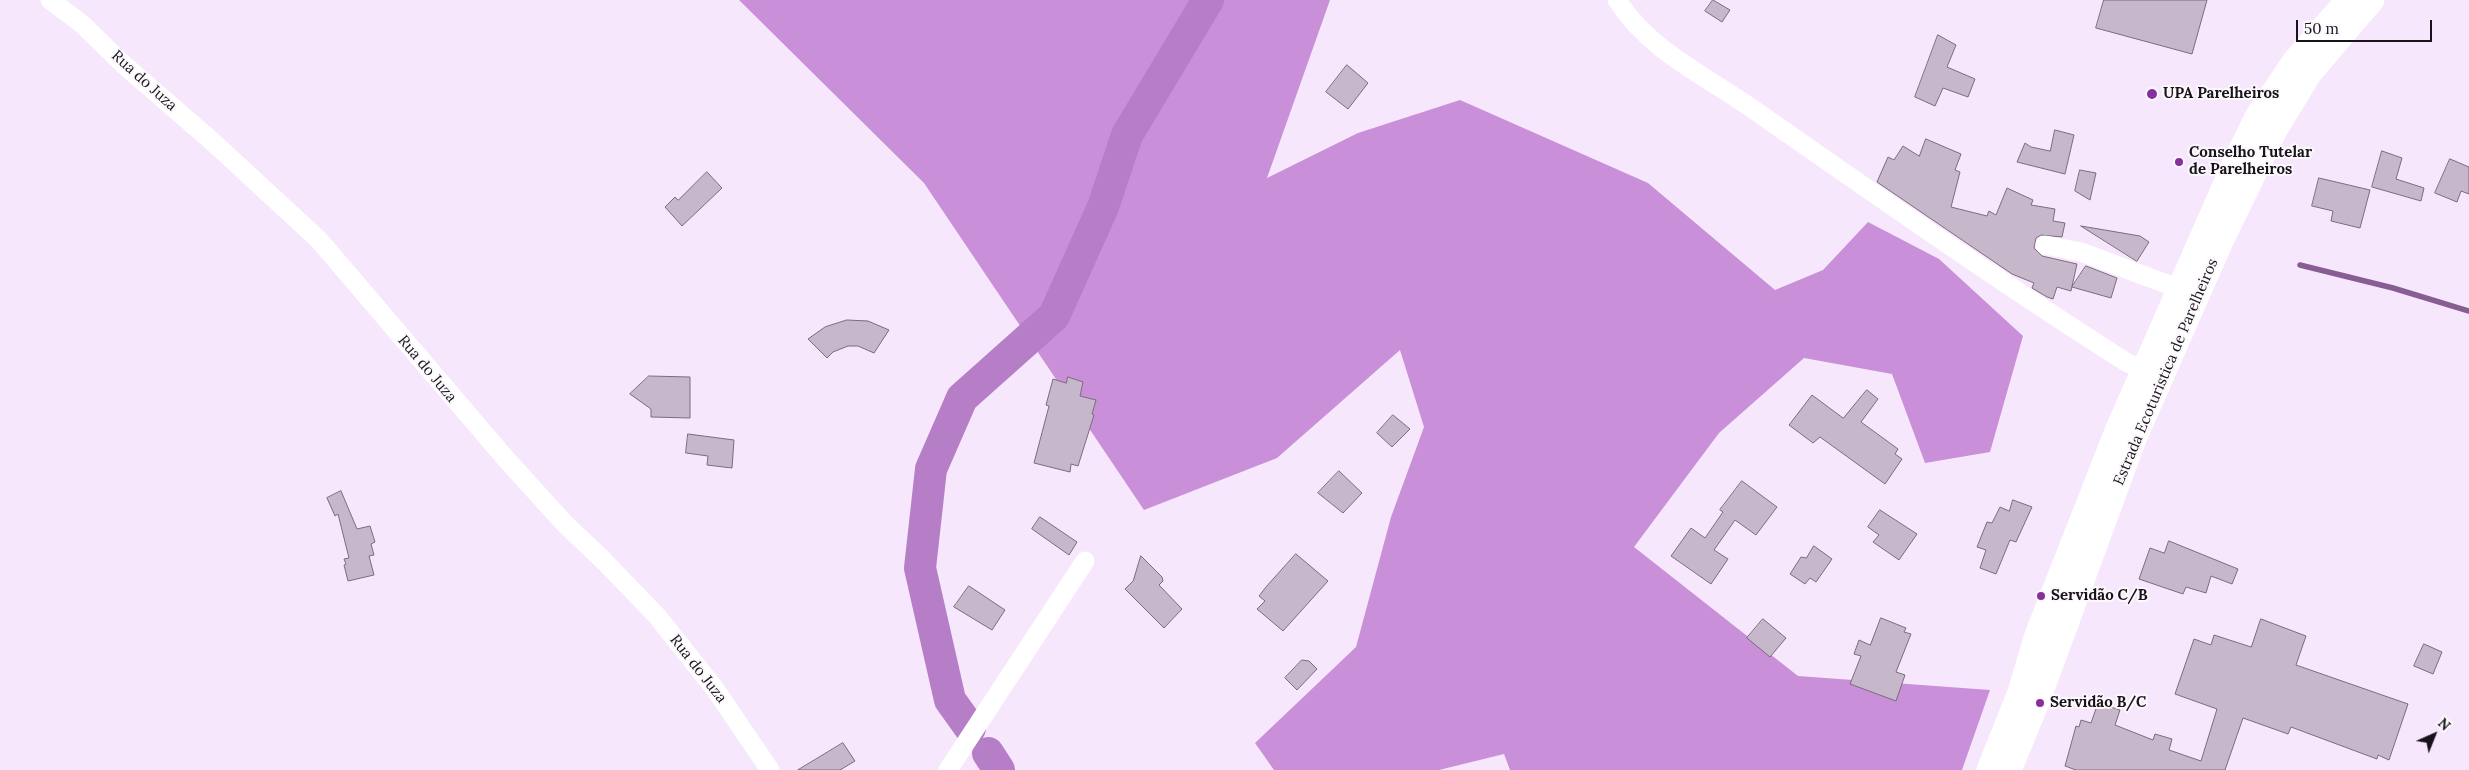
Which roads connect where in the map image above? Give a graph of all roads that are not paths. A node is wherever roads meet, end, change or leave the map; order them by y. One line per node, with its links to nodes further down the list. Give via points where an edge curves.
1 (50, 0): 11 (street, Rua do Juza, via 82,24 319,240 506,459 662,623 715,689)
2 (1617, 0): 7 (street, via 1643,34 1666,52 2031,301)
3 (2348, 0): 6 (main road, Estrada Ecoturistica de Parelheiros, via 2294,62 2257,117 2209,218)
4 (2372, 0): 8 (main road, Estrada Ecoturistica de Parelheiros, via 2309,74 2275,130)
5 (2045, 245): 6 (street, via 2081,252)
6 (2180, 289): 7 (main road, Estrada Ecoturistica de Parelheiros)
7 (2143, 370): 8 (main road, Estrada Ecoturistica de Parelheiros)
8 (2126, 435): 10 (main road, Estrada Ecoturistica de Parelheiros, via 2038,700)
9 (1085, 561): 12 (street)
10 (2005, 767)
11 (770, 770)
12 (948, 770)

